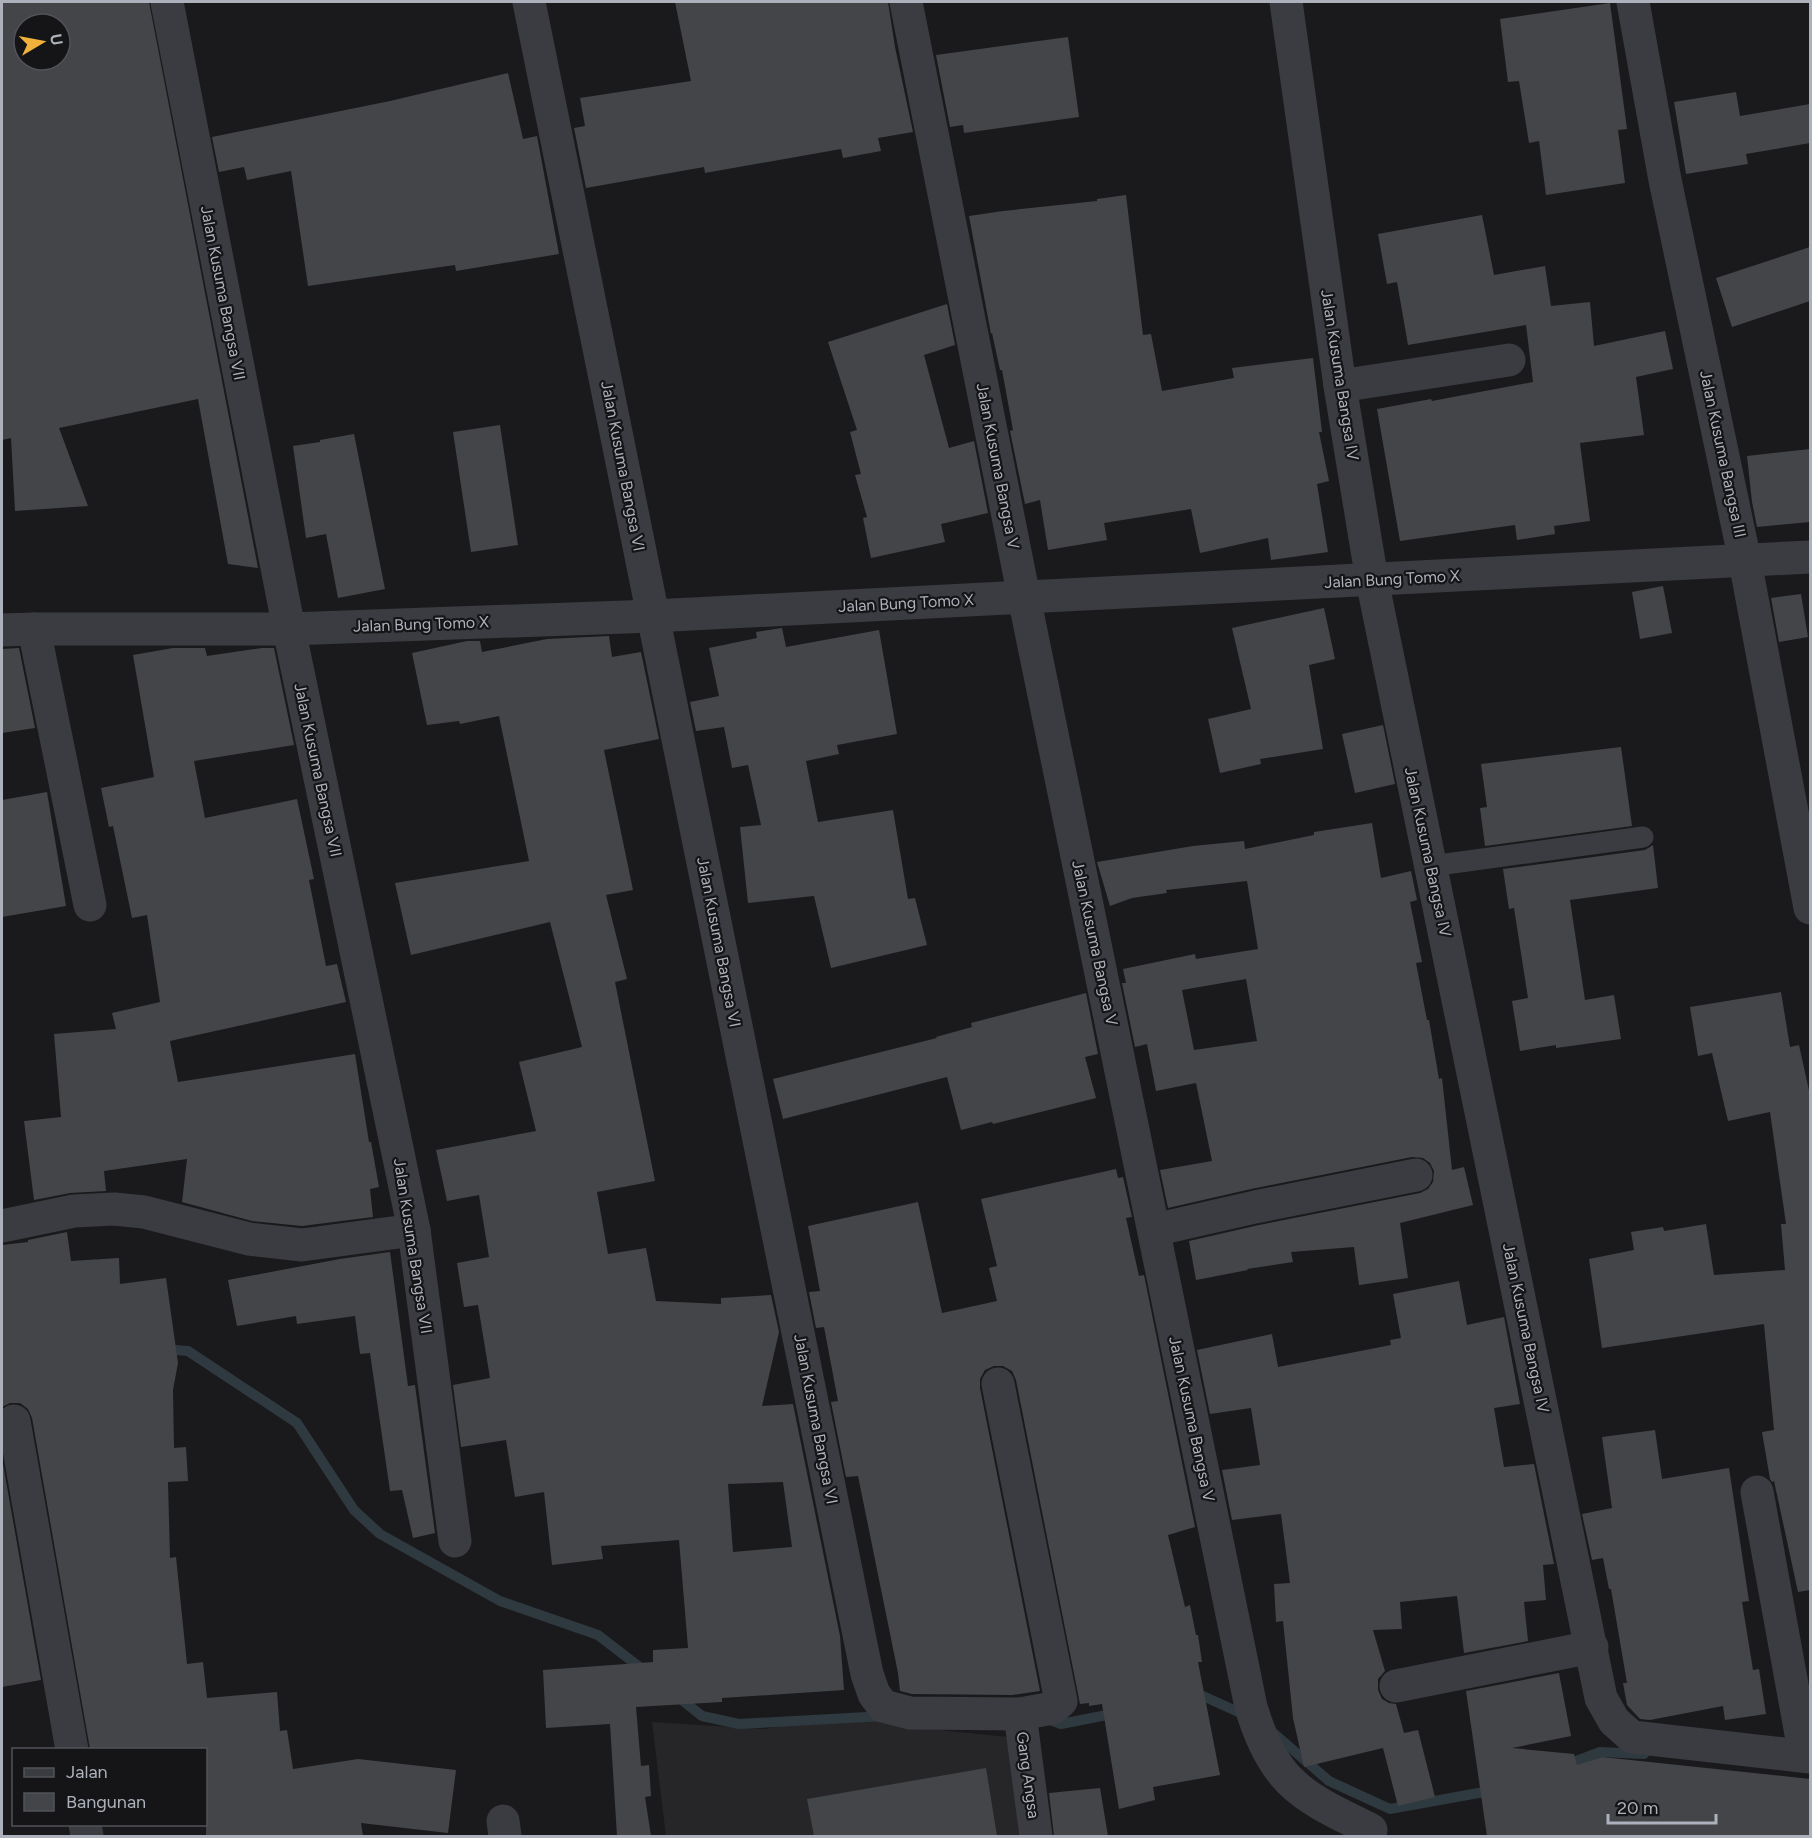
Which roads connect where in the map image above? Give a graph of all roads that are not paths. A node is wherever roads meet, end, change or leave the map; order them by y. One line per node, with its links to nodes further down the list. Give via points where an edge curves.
1 (167, 2): 14 (street, Jalan Kusuma Bangsa VII)
2 (529, 2): 12 (street, Jalan Kusuma Bangsa VI)
3 (906, 2): 11 (street, Jalan Kusuma Bangsa V)
4 (1286, 2): 7 (street, Jalan Kusuma Bangsa IV)
5 (1633, 2): 9 (street, Jalan Kusuma Bangsa III, via 1665,180)
6 (1509, 360): 7 (street)
7 (1340, 386): 10 (street, Jalan Kusuma Bangsa IV)
8 (1810, 558): 9 (street, Jalan Bung Tomo X)
9 (1745, 561): 10 (street, Jalan Bung Tomo X); 19 (street, Jalan Kusuma Bangsa III)
10 (1372, 580): 11 (street, Jalan Bung Tomo X); 17 (street, Jalan Kusuma Bangsa IV)
11 (1024, 597): 12 (street, Jalan Bung Tomo X); 23 (street, Jalan Kusuma Bangsa V)
12 (653, 616): 14 (street, Jalan Bung Tomo X); 30 (street, Jalan Kusuma Bangsa VI, via 874,1694 883,1706 910,1713)
13 (34, 629): 14 (street, Jalan Bung Tomo X); 15 (street, Jalan Bung Tomo X); 18 (street)
14 (289, 629): 22 (street, Jalan Kusuma Bangsa VII)
15 (2, 630)
16 (1643, 837): 17 (lane)
17 (1431, 866): 28 (street, Jalan Kusuma Bangsa IV)
18 (90, 905)
19 (1810, 908)
20 (1416, 1174): 23 (street)
21 (2, 1226): 22 (street, via 74,1211 114,1209 144,1212 249,1239 302,1245)
22 (414, 1230): 27 (street, Jalan Kusuma Bangsa VII)
23 (1154, 1230): 33 (street, Jalan Kusuma Bangsa V, via 1255,1720 1273,1759 1291,1782 1318,1802)
24 (998, 1384): 30 (street, Jalan Kusuma Bangsa VI, via 1060,1701 1053,1708)
25 (14, 1421): 31 (street)
26 (1756, 1492): 32 (street)
27 (455, 1541)
28 (1592, 1647): 29 (street); 32 (street, Jalan Kusuma Bangsa IV, via 1601,1698 1614,1721 1632,1737)
29 (1396, 1686)
30 (1020, 1714): 34 (street, Gang Angsa)
31 (72, 1748)
32 (1808, 1757)
33 (1371, 1830)
34 (1036, 1836)

